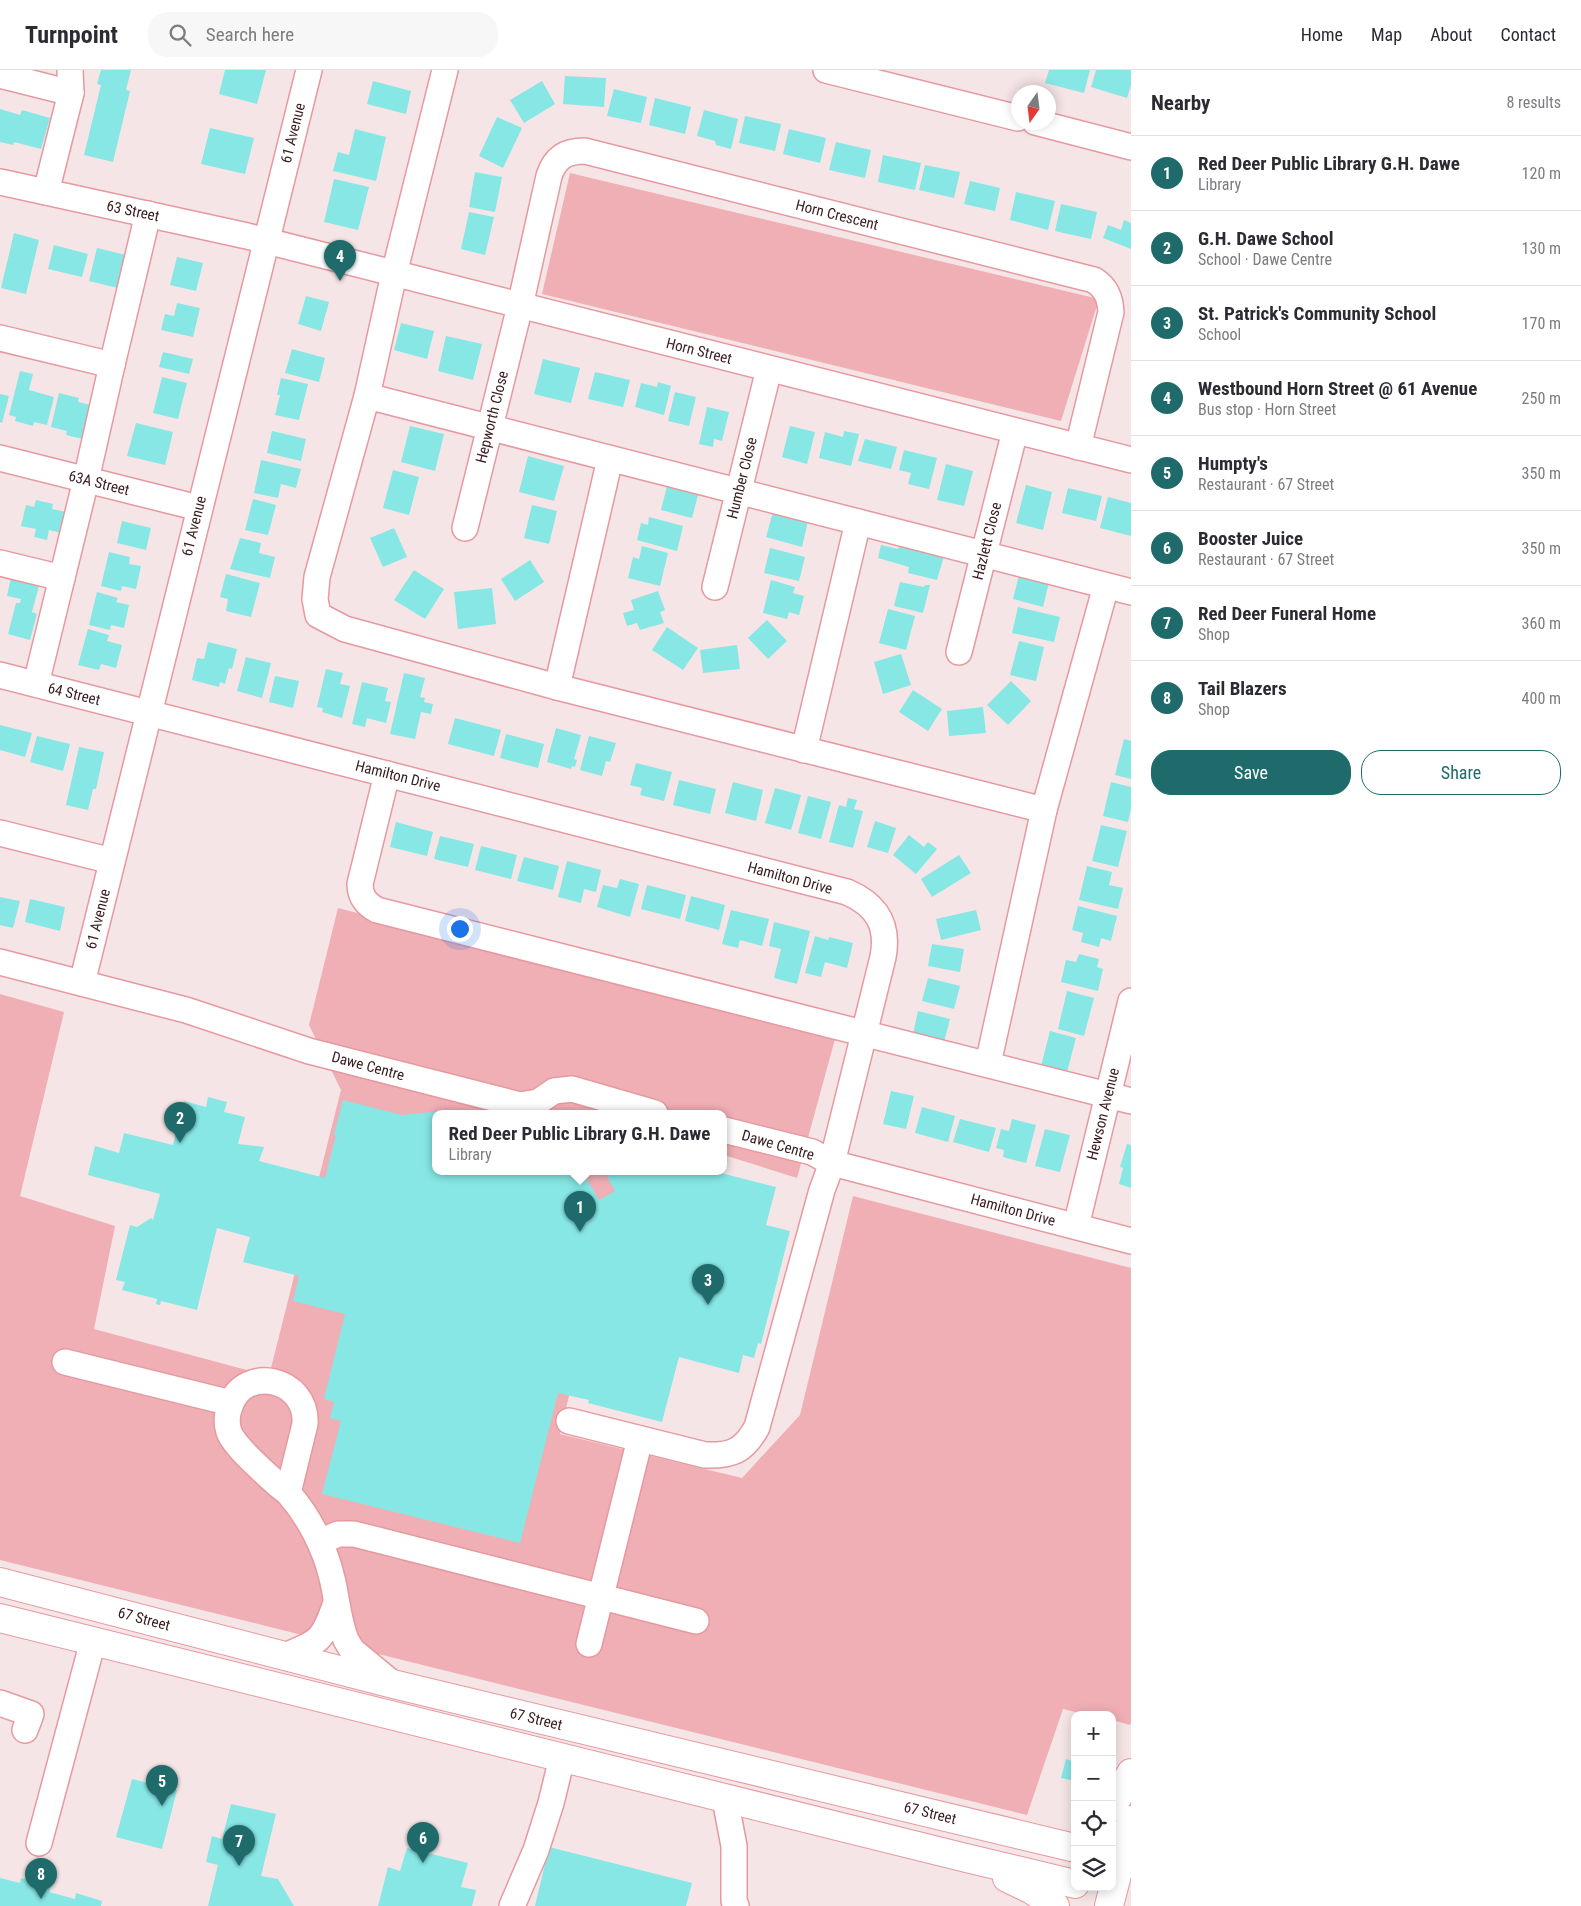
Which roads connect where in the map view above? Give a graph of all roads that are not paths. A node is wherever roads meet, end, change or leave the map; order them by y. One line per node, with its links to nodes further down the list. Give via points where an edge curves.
1 (309, 70): 12 (street, 61 Avenue)
2 (445, 70): 13 (street)
3 (826, 70): 6 (street)
4 (0, 75): 5 (street)
5 (70, 81): 10 (street)
6 (1011, 116)
7 (1056, 128): 8 (street)
8 (1131, 147)
9 (0, 182): 10 (street, 63 Street)
10 (46, 192): 11 (street, 63 Street)
11 (148, 214): 12 (street, 63 Street); 16 (street)
12 (266, 242): 13 (street, Horn Street); 27 (street, 61 Avenue)
13 (394, 274): 14 (street, Horn Street); 18 (street)
14 (520, 306): 17 (street, Horn Street); 19 (street, Hepworth Close); 21 (street, Horn Crescent, via 552,167 557,159 576,151 1007,258 1094,280 1107,293 1110,320)
15 (0, 338): 16 (street)
16 (112, 365): 25 (street)
17 (769, 368): 20 (street, Horn Street); 26 (street, Humber Close)
18 (367, 396): 19 (street); 39 (street, via 316,577 318,615 345,629)
19 (489, 428): 23 (street); 29 (street, Hepworth Close)
20 (1015, 431): 21 (street, Horn Street); 30 (street, Hazlett Close)
21 (1078, 447): 24 (street, Horn Street)
22 (0, 458): 25 (street, 63A Street)
23 (610, 459): 26 (street); 39 (street)
24 (1131, 460)
25 (86, 480): 27 (street, 63A Street); 32 (street)
26 (739, 491): 28 (street); 34 (street, Humber Close)
27 (199, 508): 40 (street, 61 Avenue)
28 (858, 522): 30 (street); 41 (street)
29 (465, 528)
30 (984, 554): 33 (street); 36 (street, Hazlett Close)
31 (0, 563): 32 (street)
32 (62, 578): 38 (street)
33 (1106, 586): 35 (street); 43 (street)
34 (715, 587)
35 (1131, 592)
36 (959, 652)
37 (0, 675): 38 (street, 64 Street)
38 (36, 684): 40 (street, 64 Street)
39 (557, 687): 41 (street)
40 (149, 713): 42 (street, Hamilton Drive); 45 (street, 61 Avenue)
41 (804, 750): 43 (street)
42 (388, 774): 49 (street, Hamilton Drive, via 857,896 873,909 883,927 884,939 883,957); 49 (street, via 360,884 360,894 377,910)
43 (1044, 810): 50 (street)
44 (0, 833): 45 (street)
45 (112, 861): 47 (street, 61 Avenue)
46 (0, 962): 47 (street, Dawe Centre)
47 (82, 983): 52 (street, Dawe Centre, via 186,1010 309,1051 520,1105 572,1089)
48 (1131, 1001): 51 (street, Hewson Avenue)
49 (864, 1034): 50 (street); 54 (street, Hamilton Drive)
50 (988, 1064): 51 (street)
51 (1119, 1099): 55 (street, Hewson Avenue)
52 (645, 1110)
53 (727, 1131): 54 (street, Dawe Centre, via 812,1152)
54 (832, 1163): 55 (street, Hamilton Drive); 60 (street, via 757,1427 750,1440 736,1451 705,1455)
55 (1076, 1226): 56 (street, Hamilton Drive)
56 (1131, 1241)
57 (65, 1362): 58 (street)
58 (231, 1403): 61 (street, via 227,1424 234,1441); 61 (street, via 248,1384 273,1381 295,1393 302,1403 305,1424)
59 (569, 1420): 60 (street)
60 (640, 1438): 64 (street)
61 (288, 1493): 62 (street)
62 (320, 1542): 64 (street, via 338,1534 354,1534); 65 (street)
63 (0, 1582): 70 (main road, 67 Street)
64 (601, 1597): 67 (street); 69 (street)
65 (336, 1603): 70 (street, via 323,1635); 71 (street, via 343,1632 352,1650)
66 (0, 1618): 68 (main road, 67 Street)
67 (696, 1620)
68 (94, 1641): 74 (main road, 67 Street); 79 (street)
69 (589, 1644)
70 (285, 1656): 71 (main road, 67 Street)
71 (392, 1684): 80 (main road, 67 Street)
72 (0, 1703): 73 (street, via 31,1714)
73 (25, 1730)
74 (562, 1758): 76 (main road, 67 Street); 85 (street, via 536,1850)
75 (1131, 1773): 77 (main road)
76 (725, 1798): 81 (main road, 67 Street); 86 (street, via 734,1846)
77 (1115, 1801)
78 (1131, 1820): 82 (main road)
79 (39, 1842)
80 (1068, 1843)
81 (962, 1858): 83 (main road, 67 Street); 87 (main road, via 1032,1890)
82 (1121, 1858): 84 (main road)
83 (1071, 1883)
84 (1116, 1898)
85 (512, 1906)
86 (736, 1906)
87 (1055, 1906)

